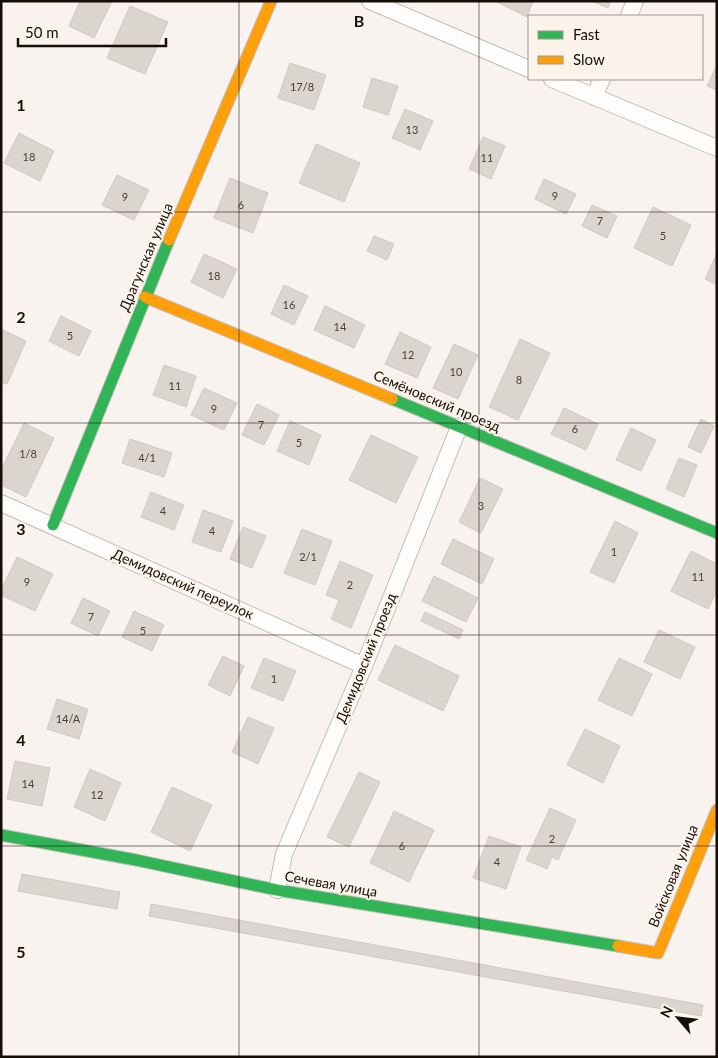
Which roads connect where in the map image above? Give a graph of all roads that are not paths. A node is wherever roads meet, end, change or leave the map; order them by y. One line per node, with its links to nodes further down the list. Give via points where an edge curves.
1 (271, 1): 10 (street, Драгунская улица)
2 (370, 1): 5 (street)
3 (635, 1): 4 (street)
4 (629, 15)
5 (528, 69)
6 (554, 80): 8 (street)
7 (602, 80): 8 (street)
8 (594, 97): 9 (street)
9 (717, 148)
10 (146, 296): 11 (street, Семёновский проезд); 13 (street, Драгунская улица)
11 (459, 427): 14 (street, Семёновский проезд); 15 (street, Демидовский проезд)
12 (1, 503): 13 (street, Демидовский переулок)
13 (53, 525): 15 (street, Демидовский переулок)
14 (717, 533)
15 (364, 666): 18 (street, Демидовский проезд, via 284,854)
16 (717, 810): 19 (street, Войсковая улица)
17 (1, 835): 18 (street, Сечевая улица)
18 (277, 890): 19 (street, Сечевая улица)
19 (658, 953)

